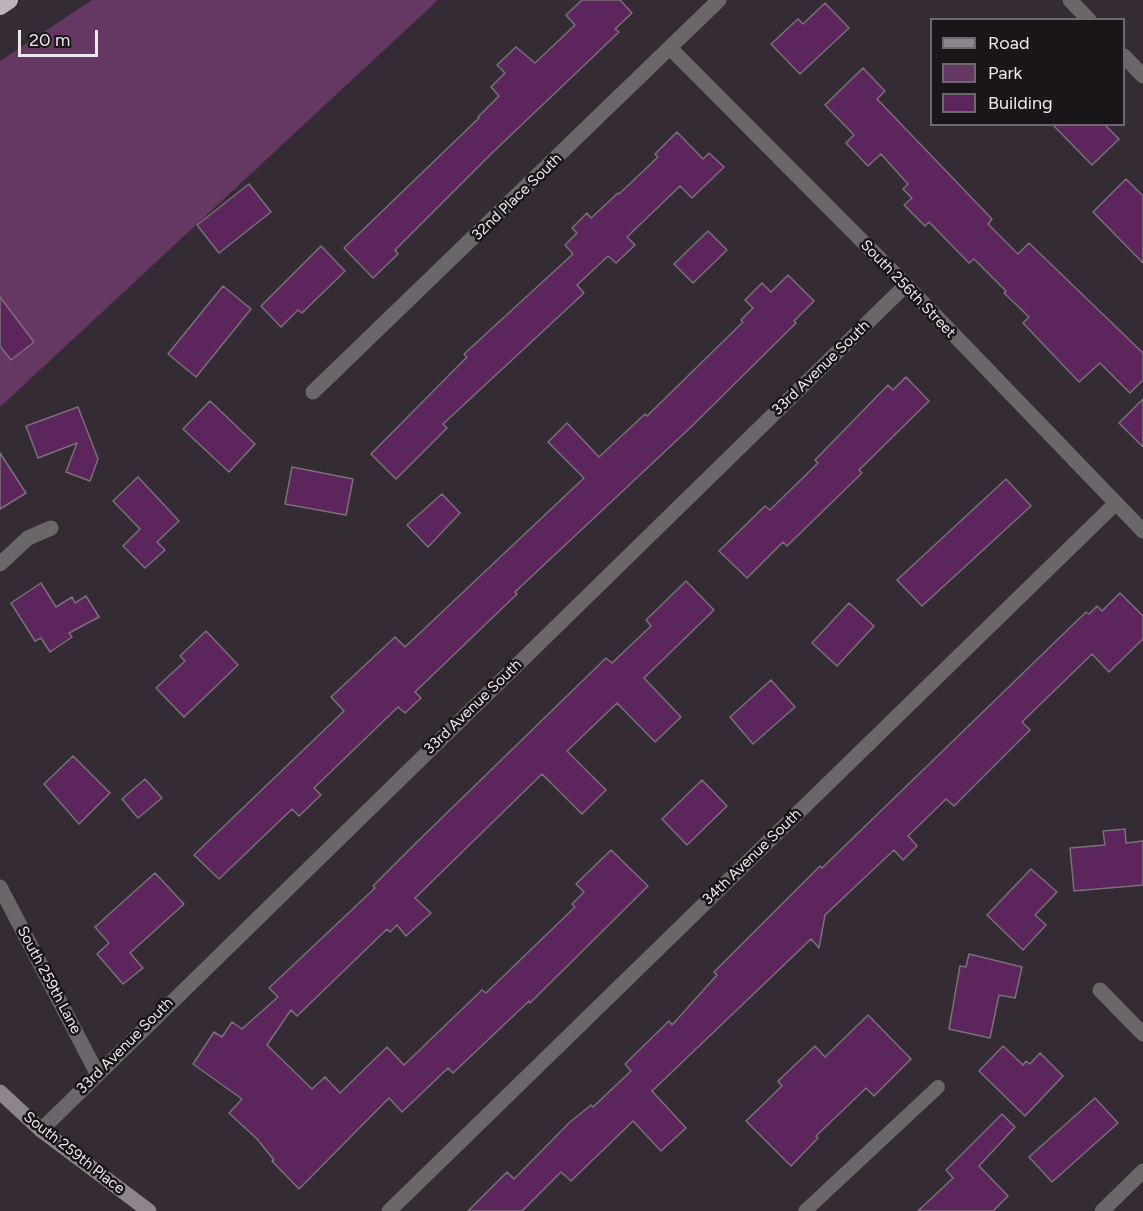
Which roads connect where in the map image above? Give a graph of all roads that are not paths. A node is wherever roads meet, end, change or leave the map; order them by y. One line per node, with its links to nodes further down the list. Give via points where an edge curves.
1 (9, 0): 4 (highway)
2 (719, 0): 6 (street, 32nd Place South)
3 (1070, 0): 5 (street)
4 (0, 6)
5 (1087, 18)
6 (671, 49): 9 (street, South 256th Street); 10 (street, 32nd Place South)
7 (1125, 57): 8 (street)
8 (1143, 76)
9 (906, 285): 11 (street, South 256th Street); 18 (street, 33rd Avenue South)
10 (313, 392)
11 (1116, 503): 13 (street, South 256th Street); 24 (street, 34th Avenue South)
12 (51, 528): 14 (street, via 28,538)
13 (1143, 531)
14 (0, 564)
15 (0, 887): 18 (street, South 259th Lane)
16 (1100, 990): 17 (street)
17 (1143, 1034)
18 (97, 1073): 21 (street, 33rd Avenue South)
19 (938, 1088): 25 (lane)
20 (0, 1092): 21 (main road, South 259th Place)
21 (41, 1130): 23 (main road, South 259th Place)
22 (1143, 1171): 26 (street)
23 (149, 1211)
24 (389, 1211)
25 (806, 1211)
26 (1102, 1211)

